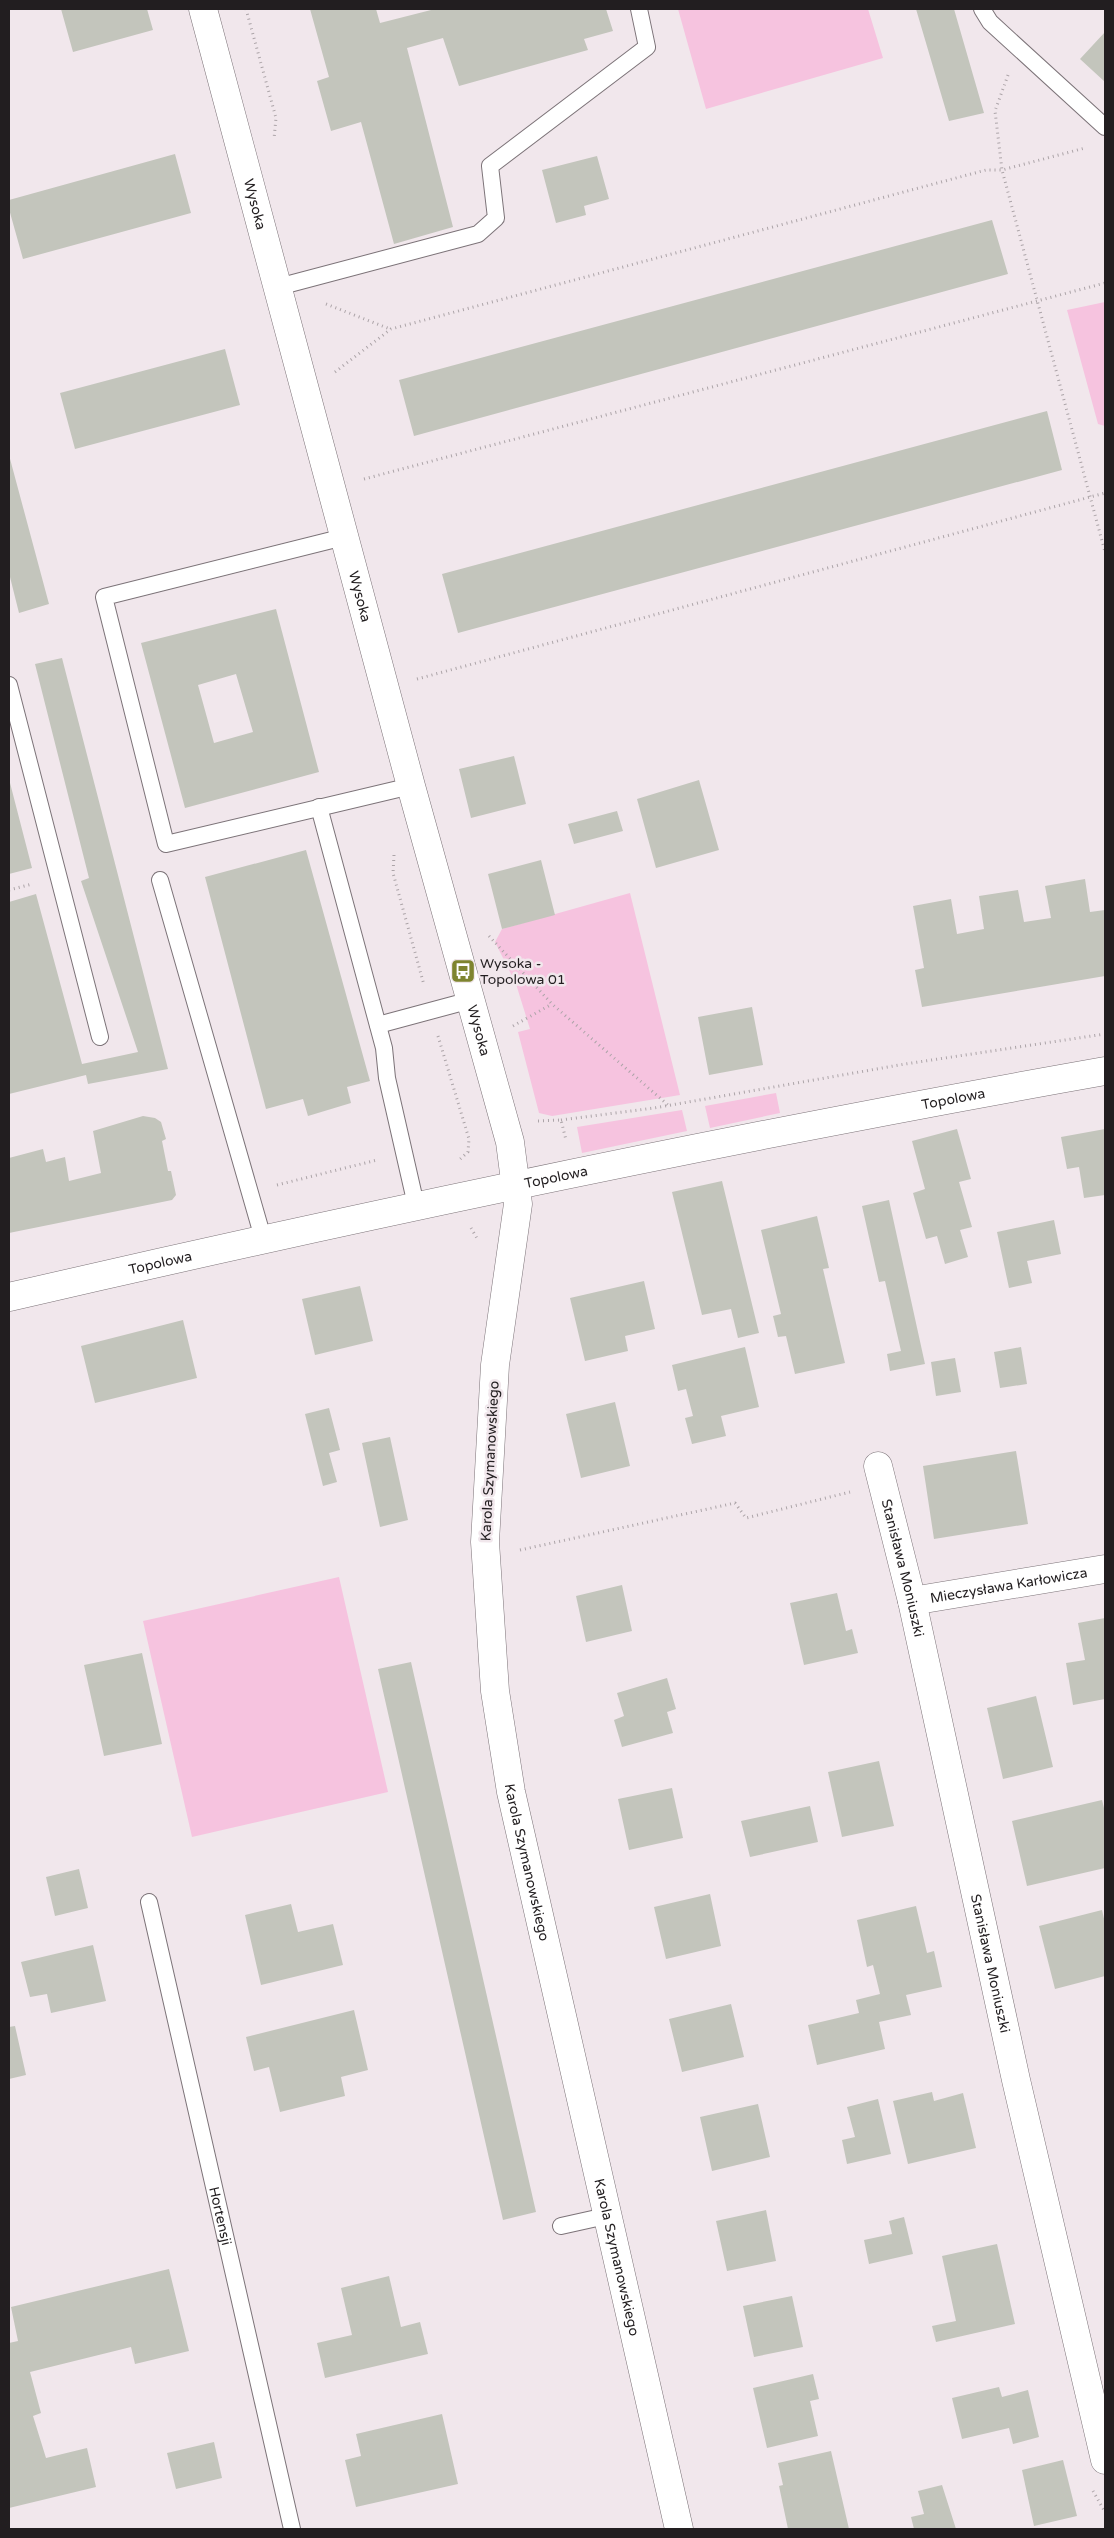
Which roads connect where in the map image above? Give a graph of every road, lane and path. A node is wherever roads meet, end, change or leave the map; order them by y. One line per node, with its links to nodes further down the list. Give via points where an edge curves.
1 (203, 9): 11 (street, Wysoka)
2 (246, 9): 7 (path, via 276,118)
3 (639, 9): 11 (lane, via 647,47 490,166 496,218 478,234)
4 (982, 9): 5 (lane, via 990,22)
5 (1018, 47): 6 (lane); 9 (path, via 995,111)
6 (1105, 127)
7 (274, 142)
8 (1086, 147): 9 (path)
9 (1002, 170): 12 (path); 13 (path, via 986,170)
10 (1105, 283): 12 (path)
11 (290, 284): 13 (path, via 307,297); 18 (street, Wysoka)
12 (1036, 300): 15 (path); 17 (path)
13 (391, 329): 14 (path)
14 (328, 377)
15 (357, 481)
16 (1105, 493): 17 (path)
17 (1089, 497): 19 (path); 20 (path)
18 (344, 536): 22 (street, Wysoka); 23 (lane, via 104,597 166,844)
19 (1105, 552)
20 (412, 680)
21 (9, 685): 31 (lane)
22 (411, 786): 23 (lane); 26 (street, Wysoka)
23 (319, 807): 28 (lane)
24 (160, 880): 39 (lane)
25 (485, 932): 27 (path)
26 (471, 1000): 28 (lane); 38 (street, Wysoka, via 510,1142)
27 (552, 1004): 29 (path); 33 (path)
28 (378, 1025): 36 (lane)
29 (507, 1030)
30 (1105, 1034): 33 (path)
31 (100, 1037)
32 (1105, 1071): 37 (street, Topolowa, via 856,1116)
33 (668, 1105): 34 (path)
34 (561, 1120): 35 (path); 37 (path)
35 (534, 1121)
36 (404, 1153): 39 (path); 40 (lane)
37 (574, 1173): 38 (street, Topolowa)
38 (516, 1184): 40 (street, Topolowa); 43 (street, Karola Szymanowskiego, via 518,1204)
39 (249, 1192): 42 (lane)
40 (416, 1205): 42 (street, Topolowa)
41 (464, 1225): 43 (path, via 471,1228 481,1244 484,1263)
42 (263, 1238): 44 (street, Topolowa)
43 (509, 1265): 50 (street, Karola Szymanowskiego, via 495,1365 485,1542 494,1682 511,1792)
44 (9, 1297)
45 (880, 1476): 46 (path, via 746,1518 735,1503); 48 (street, Stanisława Moniuszki)
46 (510, 1552)
47 (1105, 1569): 48 (street, Mieczysława Karłowicza)
48 (912, 1601): 52 (street, Stanisława Moniuszki, via 1016,2080)
49 (149, 1902): 53 (lane, Hortensji)
50 (606, 2216): 51 (lane); 54 (street, Karola Szymanowskiego)
51 (561, 2226)
52 (1105, 2460)
53 (292, 2529)
54 (679, 2529)

